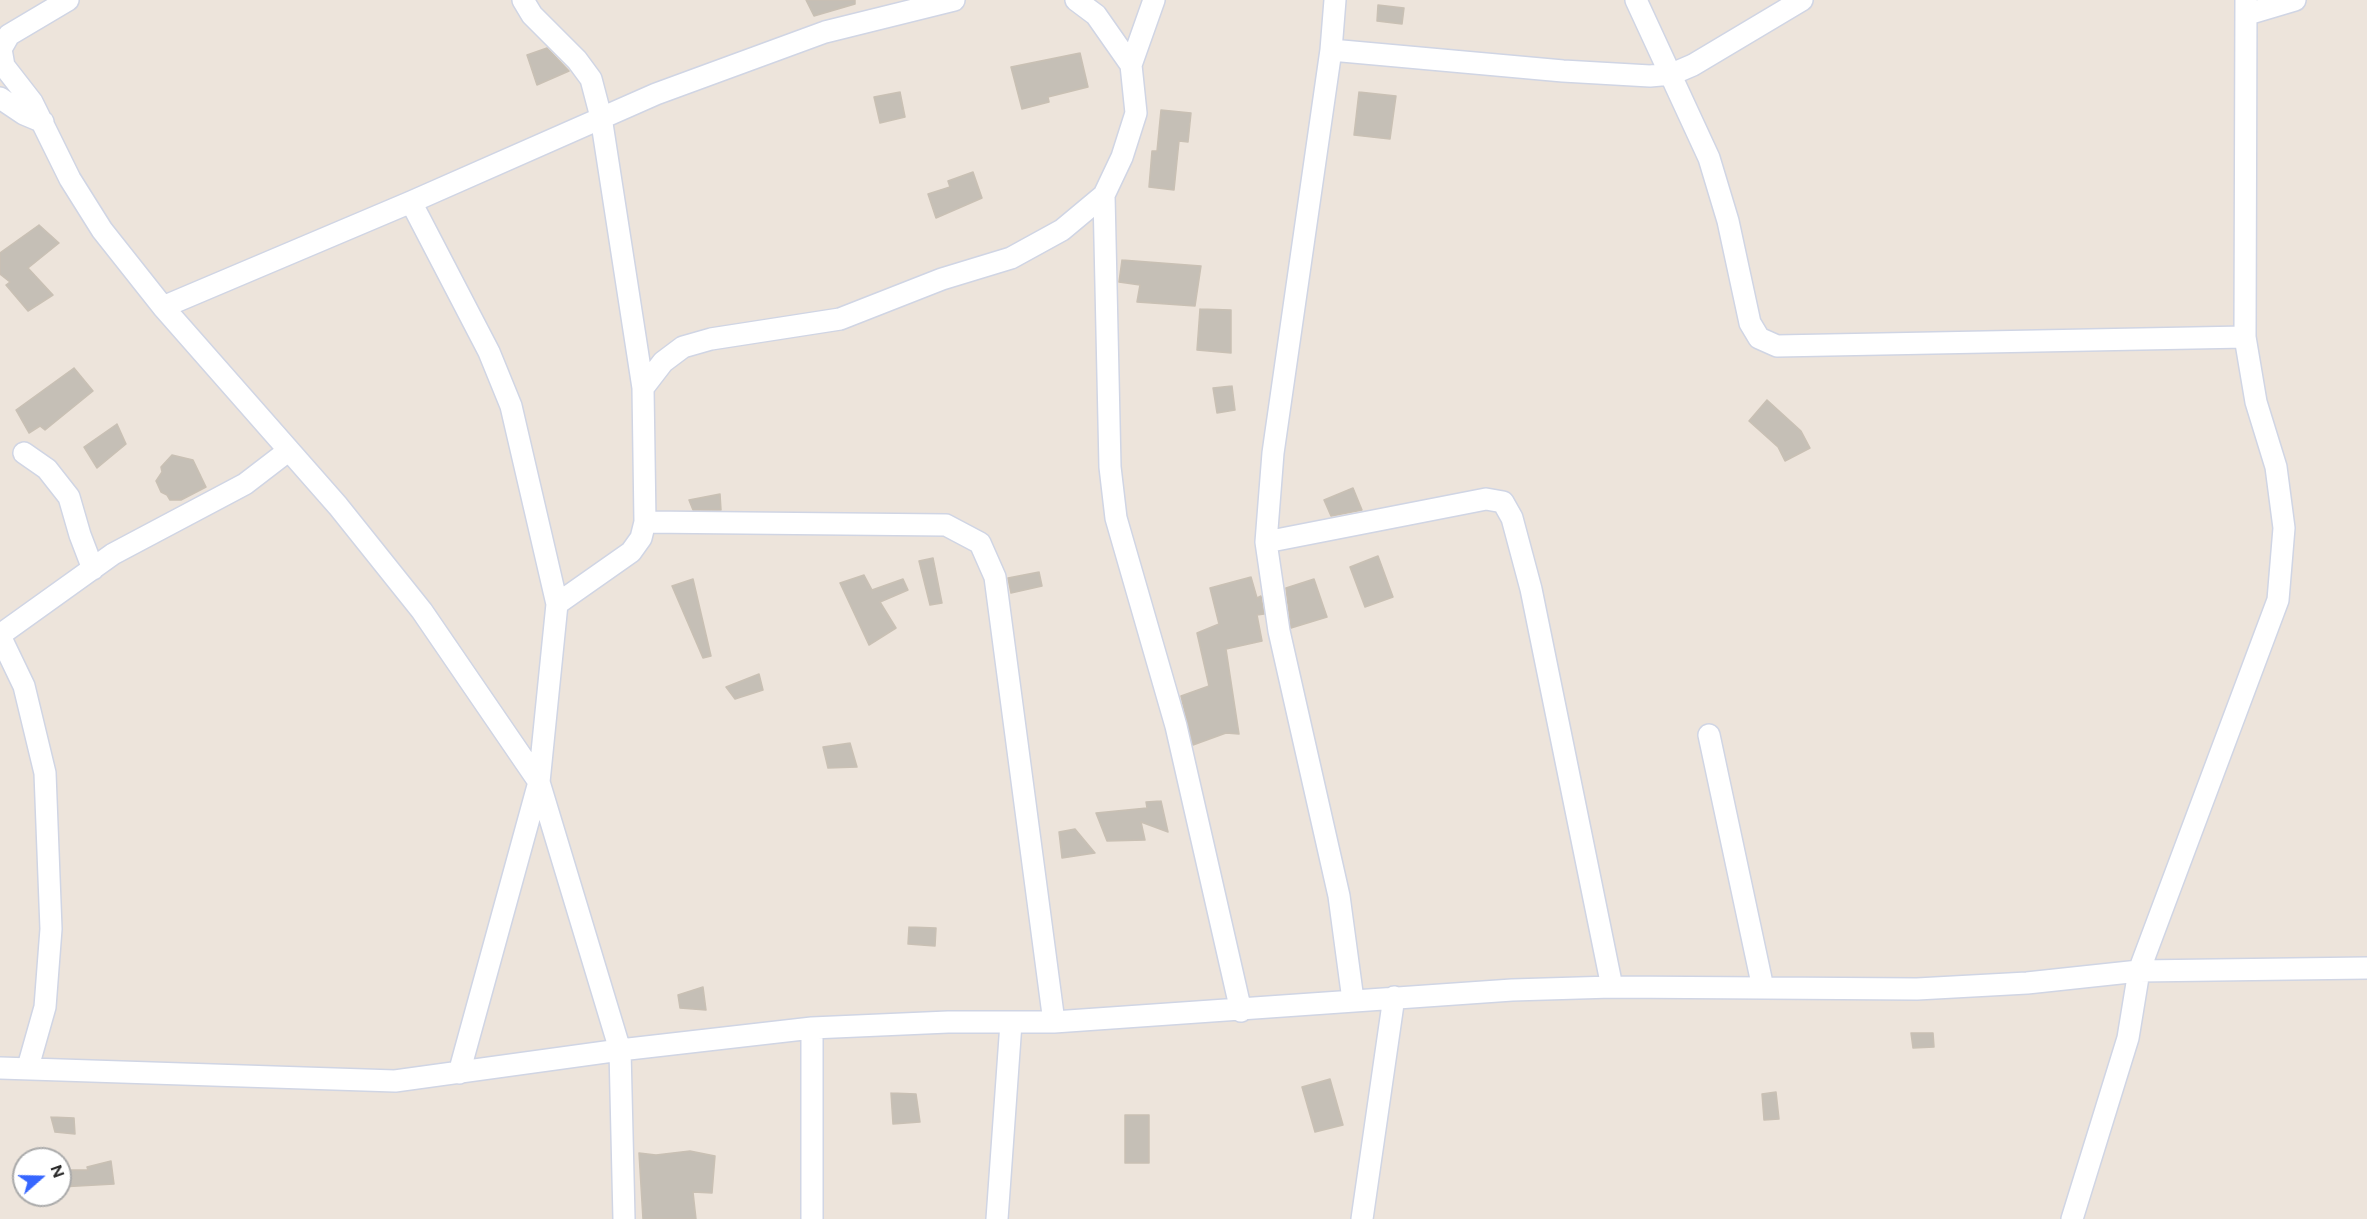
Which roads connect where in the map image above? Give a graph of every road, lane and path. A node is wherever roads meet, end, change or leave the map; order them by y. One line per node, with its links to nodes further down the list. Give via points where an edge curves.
1 (68, 0): 16 (street, via 9,35 1,49 4,66)
2 (523, 0): 15 (street, via 591,79)
3 (954, 0): 15 (street, via 825,32)
4 (1076, 0): 12 (street, via 1096,15)
5 (1154, 0): 12 (street)
6 (1335, 0): 11 (street)
7 (1636, 0): 13 (street)
8 (1802, 0): 13 (street)
9 (2295, 0): 10 (street)
10 (2247, 7): 20 (street)
11 (1331, 51): 13 (street, via 1563,71); 25 (street, via 1273,453)
12 (1131, 65): 17 (street, via 1136,113)
13 (1672, 74): 20 (street, via 1709,158 1728,221 1750,323 1759,338 1777,346)
14 (0, 98): 16 (street)
15 (601, 117): 18 (street); 21 (street)
16 (43, 122): 19 (street, via 70,179 102,230)
17 (1104, 195): 21 (street, via 1062,230 1011,258 942,279 840,319 683,347 663,362); 37 (street, via 1110,467 1116,518 1176,726)
18 (411, 202): 19 (street); 27 (street, via 489,352 511,406)
19 (164, 307): 22 (street)
20 (2245, 337): 32 (street, via 2256,402 2276,467 2284,528 2278,600)
21 (643, 388): 24 (street)
22 (288, 451): 26 (street, via 245,484 113,554); 30 (street, via 338,506 422,611)
23 (24, 453): 26 (street, via 47,469 69,497)
24 (645, 522): 27 (street, via 632,552); 38 (street, via 946,525 980,543 995,577)
25 (1266, 542): 33 (street, via 1486,499 1503,502 1512,518 1531,589); 36 (street, via 1279,631 1339,896)
26 (93, 569): 28 (street)
27 (557, 604): 30 (street)
28 (0, 635): 42 (street, via 24,686 45,773 51,929 45,1007)
29 (1709, 735): 34 (street)
30 (539, 782): 41 (street); 44 (street)
31 (2367, 968): 32 (street)
32 (2139, 971): 34 (street, via 1968,987); 49 (street, via 2128,1038)
33 (1612, 987): 34 (street); 35 (street)
34 (1763, 988)
35 (1394, 997): 36 (street); 48 (street)
36 (1353, 1000): 37 (street)
37 (1241, 1011): 38 (street)
38 (1054, 1022): 39 (street)
39 (1011, 1023): 40 (street); 47 (street)
40 (812, 1028): 41 (street); 46 (street)
41 (620, 1050): 44 (street); 45 (street)
42 (28, 1067): 43 (street); 44 (street, via 345,1081 395,1081)
43 (0, 1068)
44 (459, 1073)
45 (624, 1219)
46 (812, 1219)
47 (997, 1219)
48 (1362, 1219)
49 (2072, 1219)

